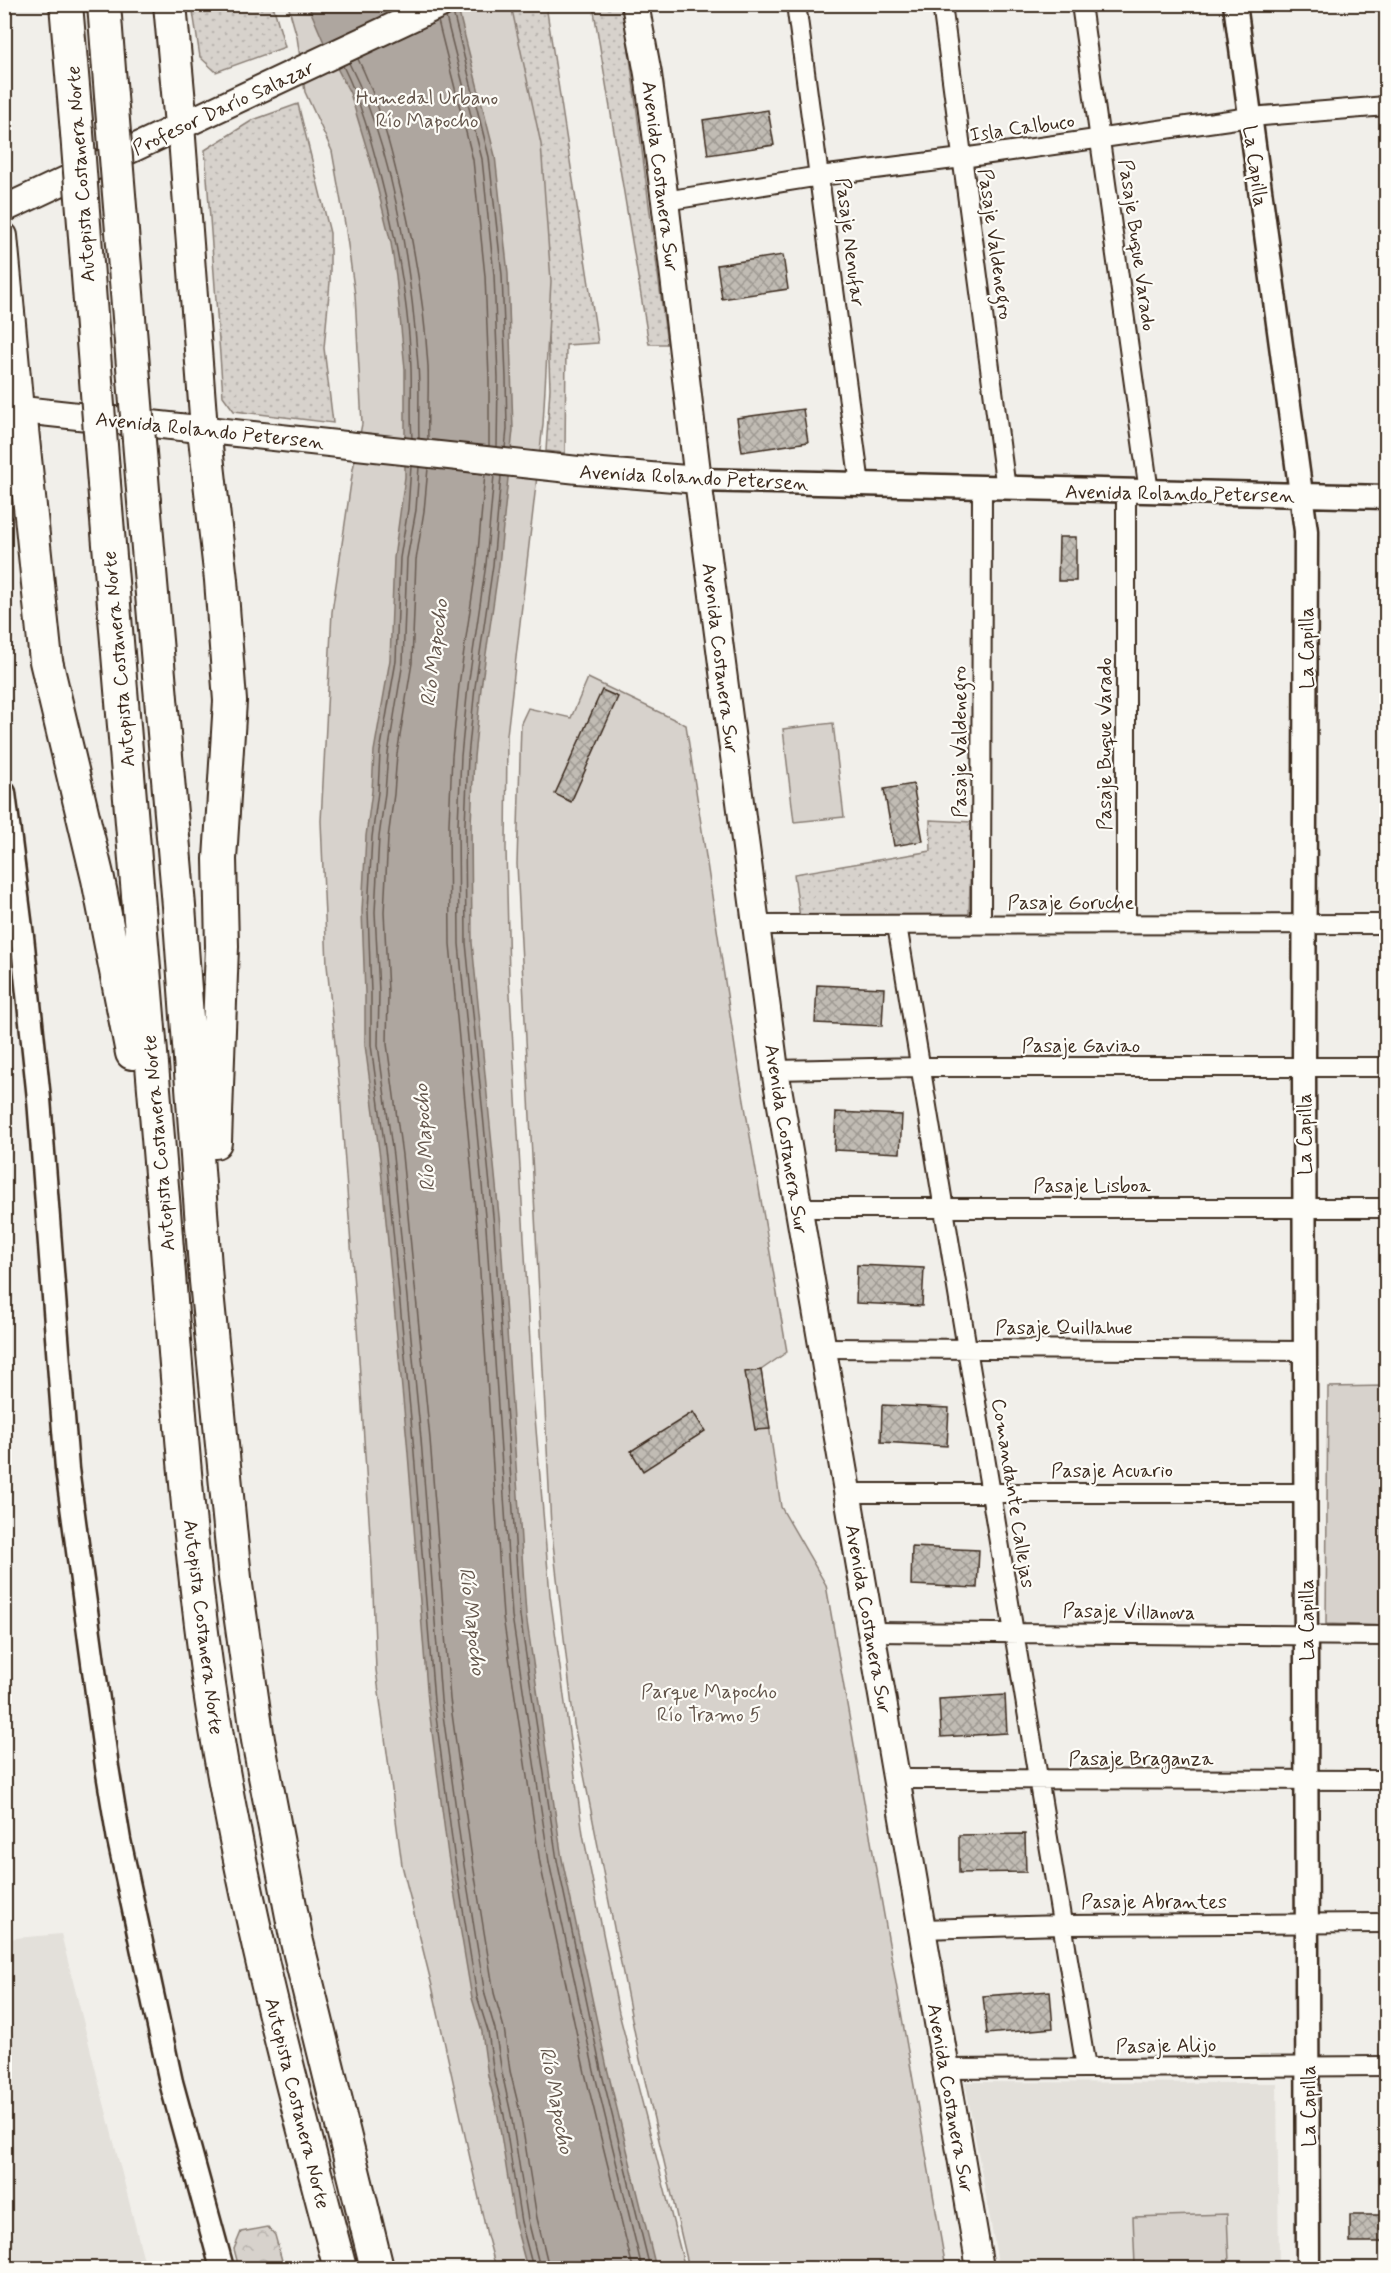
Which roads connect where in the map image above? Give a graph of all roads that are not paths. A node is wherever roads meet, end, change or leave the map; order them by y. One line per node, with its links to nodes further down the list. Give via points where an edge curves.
1 (66, 4): 46 (highway, Autopista Costanera Norte, bridge)
2 (104, 4): 47 (highway, Autopista Costanera Norte, bridge)
3 (170, 4): 12 (highway)
4 (441, 4): 12 (main road, Profesor Darío Salazar)
5 (635, 4): 16 (main road, Avenida Costanera Sur)
6 (796, 4): 15 (street, Pasaje Nenufar)
7 (942, 4): 14 (street, Pasaje Valdenegro)
8 (1081, 4): 13 (street, Pasaje Buque Varado)
9 (1235, 4): 11 (street, La Capilla)
10 (1386, 106): 11 (street, Isla Calbuco)
11 (1250, 117): 13 (street, Isla Calbuco); 27 (street, La Capilla)
12 (181, 125): 17 (main road, Profesor Darío Salazar); 20 (main road)
13 (1101, 139): 14 (street, Isla Calbuco); 26 (street, Pasaje Buque Varado)
14 (962, 159): 15 (street, Isla Calbuco); 24 (street, Pasaje Valdenegro)
15 (820, 176): 16 (street, Isla Calbuco); 22 (street, Pasaje Nenufar)
16 (665, 201): 21 (main road, Avenida Costanera Sur)
17 (4, 209)
18 (4, 236): 19 (main road)
19 (12, 409): 20 (main road, Avenida Rolando Petersen); 46 (highway, via 46,661 112,945)
20 (204, 429): 21 (main road, Avenida Rolando Petersen); 47 (highway, via 230,701 220,859 214,1208)
21 (698, 480): 22 (street, Avenida Rolando Petersen); 35 (main road, Avenida Costanera Sur)
22 (860, 485): 23 (street, Avenida Rolando Petersen)
23 (982, 488): 24 (street, Avenida Rolando Petersen); 31 (street, Pasaje Valdenegro)
24 (1006, 489): 25 (street, Avenida Rolando Petersen)
25 (1126, 492): 26 (street, Avenida Rolando Petersen); 32 (street, Pasaje Buque Varado)
26 (1149, 492): 27 (street, Avenida Rolando Petersen)
27 (1302, 495): 28 (street, Avenida Rolando Petersen); 33 (street, La Capilla, via 1306,544)
28 (1386, 497)
29 (4, 793): 37 (street)
30 (4, 868): 37 (street)
31 (981, 924): 32 (street, Pasaje Goruche); 36 (street, Pasaje Goruche)
32 (1126, 924): 33 (street, Pasaje Goruche)
33 (1305, 924): 34 (street, Pasaje Goruche); 39 (street, La Capilla)
34 (1386, 924)
35 (755, 925): 36 (street, Pasaje Goruche); 41 (main road, Avenida Costanera Sur)
36 (897, 925): 38 (street, Comandante Callejas)
37 (22, 936): 70 (street, via 39,1099 67,1469 107,1767 171,2082)
38 (920, 1067): 39 (street, Pasaje Gaviao); 41 (street, Pasaje Gaviao); 42 (street, Comandante Callejas)
39 (1304, 1067): 40 (street, Pasaje Gaviao); 44 (street, La Capilla)
40 (1386, 1067)
41 (775, 1070): 43 (main road, Avenida Costanera Sur)
42 (944, 1207): 43 (street, Pasaje Lisboa); 44 (street, Pasaje Lisboa); 49 (street, Comandante Callejas)
43 (798, 1208): 48 (main road, Avenida Costanera Sur)
44 (1305, 1208): 45 (street, Pasaje Lisboa); 50 (street, La Capilla)
45 (1386, 1208)
46 (168, 1257): 71 (highway, Autopista Costanera Norte, via 197,1586 222,1762 261,1958)
47 (206, 1281): 72 (highway, Autopista Costanera Norte, via 235,1578 258,1740 297,1942)
48 (823, 1348): 49 (street, Pasaje Quillahue); 51 (main road, Avenida Costanera Sur)
49 (968, 1349): 50 (street, Pasaje Quillahue); 52 (street, Comandante Callejas)
50 (1305, 1352): 53 (street, La Capilla)
51 (847, 1492): 52 (street, Pasaje Acuario); 54 (main road, Avenida Costanera Sur)
52 (990, 1492): 53 (street, Pasaje Acuario); 55 (street, Comandante Callejas)
53 (1306, 1493): 56 (street, La Capilla)
54 (871, 1632): 55 (street, Pasaje Villanova); 58 (main road, Avenida Costanera Sur)
55 (1014, 1633): 56 (street, Pasaje Villanova); 59 (street, Comandante Callejas)
56 (1306, 1635): 57 (street, Pasaje Villanova); 60 (street, La Capilla)
57 (1386, 1636)
58 (896, 1779): 59 (street, Pasaje Braganza); 65 (main road, Avenida Costanera Sur)
59 (1038, 1780): 60 (street, Pasaje Braganza); 64 (street, Comandante Callejas)
60 (1307, 1780): 61 (street, Pasaje Braganza); 62 (street, La Capilla)
61 (1386, 1780)
62 (1307, 1923): 63 (street, Pasaje Abrantes); 64 (street, Pasaje Abrantes); 66 (street, La Capilla)
63 (1386, 1923)
64 (1062, 1924): 65 (street, Pasaje Abrantes); 68 (street, Comandante Callejas)
65 (922, 1929): 69 (main road, Avenida Costanera Sur)
66 (1308, 2066): 67 (street, Pasaje Alijo); 68 (street, Pasaje Alijo); 74 (street, La Capilla)
67 (1386, 2066)
68 (1086, 2068): 69 (street, Pasaje Alijo)
69 (946, 2069): 73 (main road, Avenida Costanera Sur)
70 (222, 2268)
71 (340, 2268)
72 (376, 2268)
73 (980, 2268)
74 (1308, 2268)

